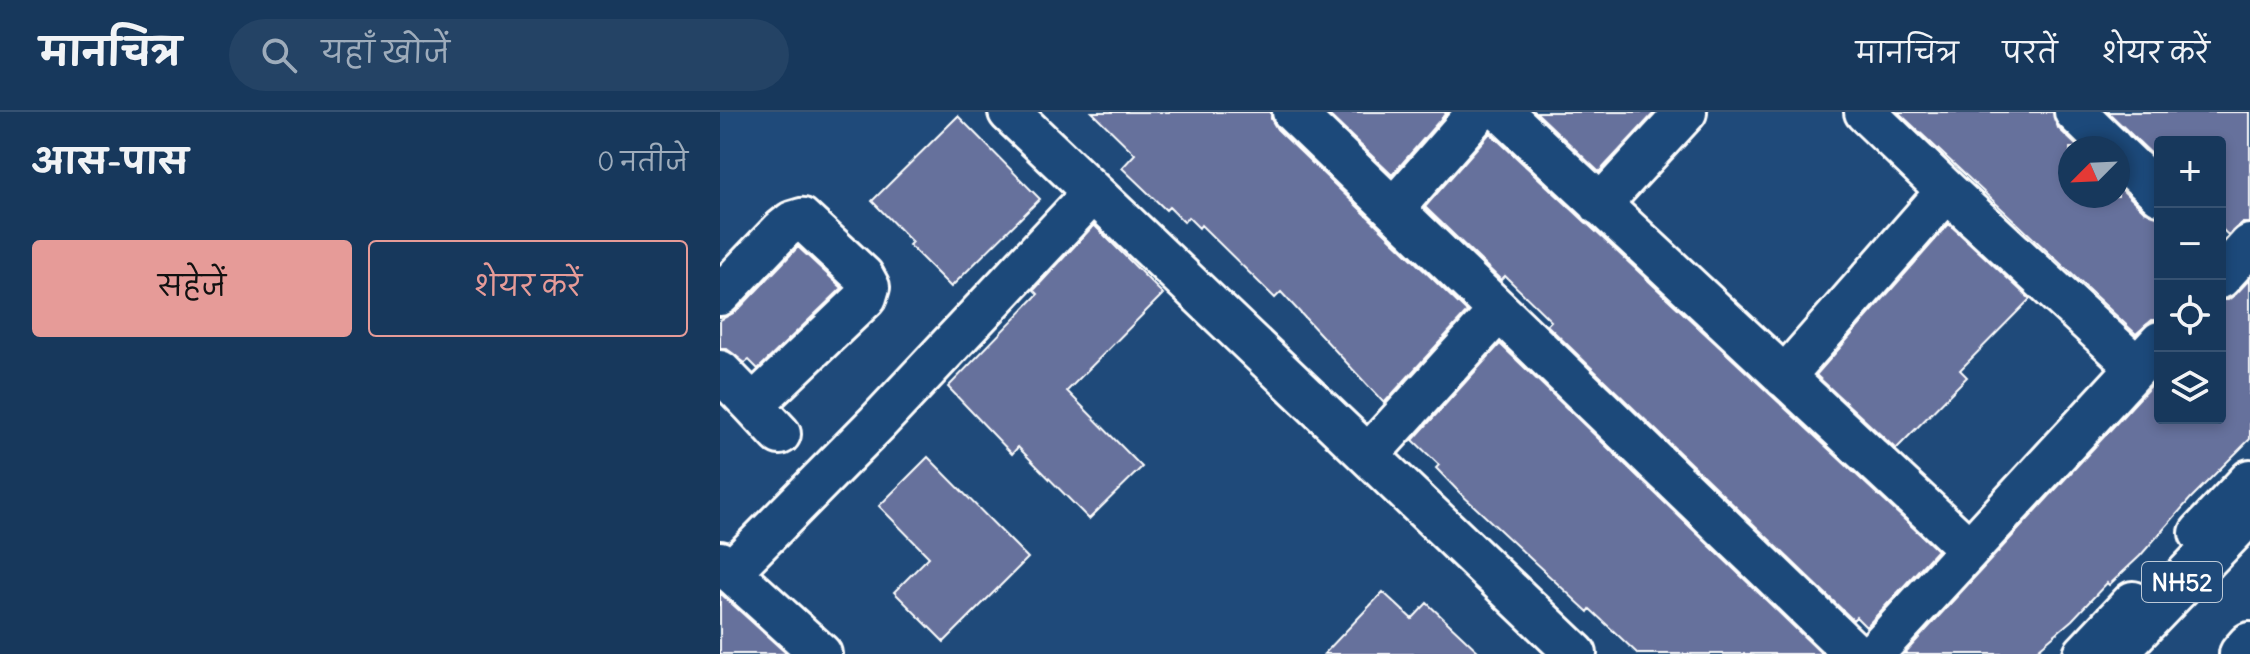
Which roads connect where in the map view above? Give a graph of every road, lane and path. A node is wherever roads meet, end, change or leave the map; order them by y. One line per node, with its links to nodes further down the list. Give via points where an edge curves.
1 (1009, 112): 12 (street)
2 (1293, 112): 14 (street)
3 (1478, 112): 14 (street)
4 (1502, 112): 13 (street)
5 (1686, 112): 13 (street)
6 (1865, 112): 11 (street)
7 (2075, 112): 8 (street)
8 (2100, 136)
9 (2130, 165): 10 (street)
10 (2154, 188)
11 (1947, 191): 17 (street); 19 (street)
12 (1093, 193): 22 (street); 26 (street, via 877,423)
13 (1600, 205): 19 (street)
14 (1394, 208): 16 (street)
15 (720, 295): 20 (street, via 782,230 802,219 869,287 866,297)
16 (1499, 311): 22 (street); 30 (street)
17 (2149, 355): 25 (street)
18 (720, 371): 20 (street)
19 (1784, 377): 25 (street)
20 (753, 405): 21 (street)
21 (780, 434)
22 (1369, 454): 29 (street)
23 (2250, 480): 32 (street)
24 (2250, 511): 33 (highway, NH52)
25 (1969, 549): 31 (street)
26 (725, 567): 28 (street)
27 (2250, 645): 34 (highway)
28 (821, 654)
29 (1576, 654)
30 (1855, 654)
31 (1873, 654)
32 (2084, 654)
33 (2113, 654)
34 (2242, 654)

